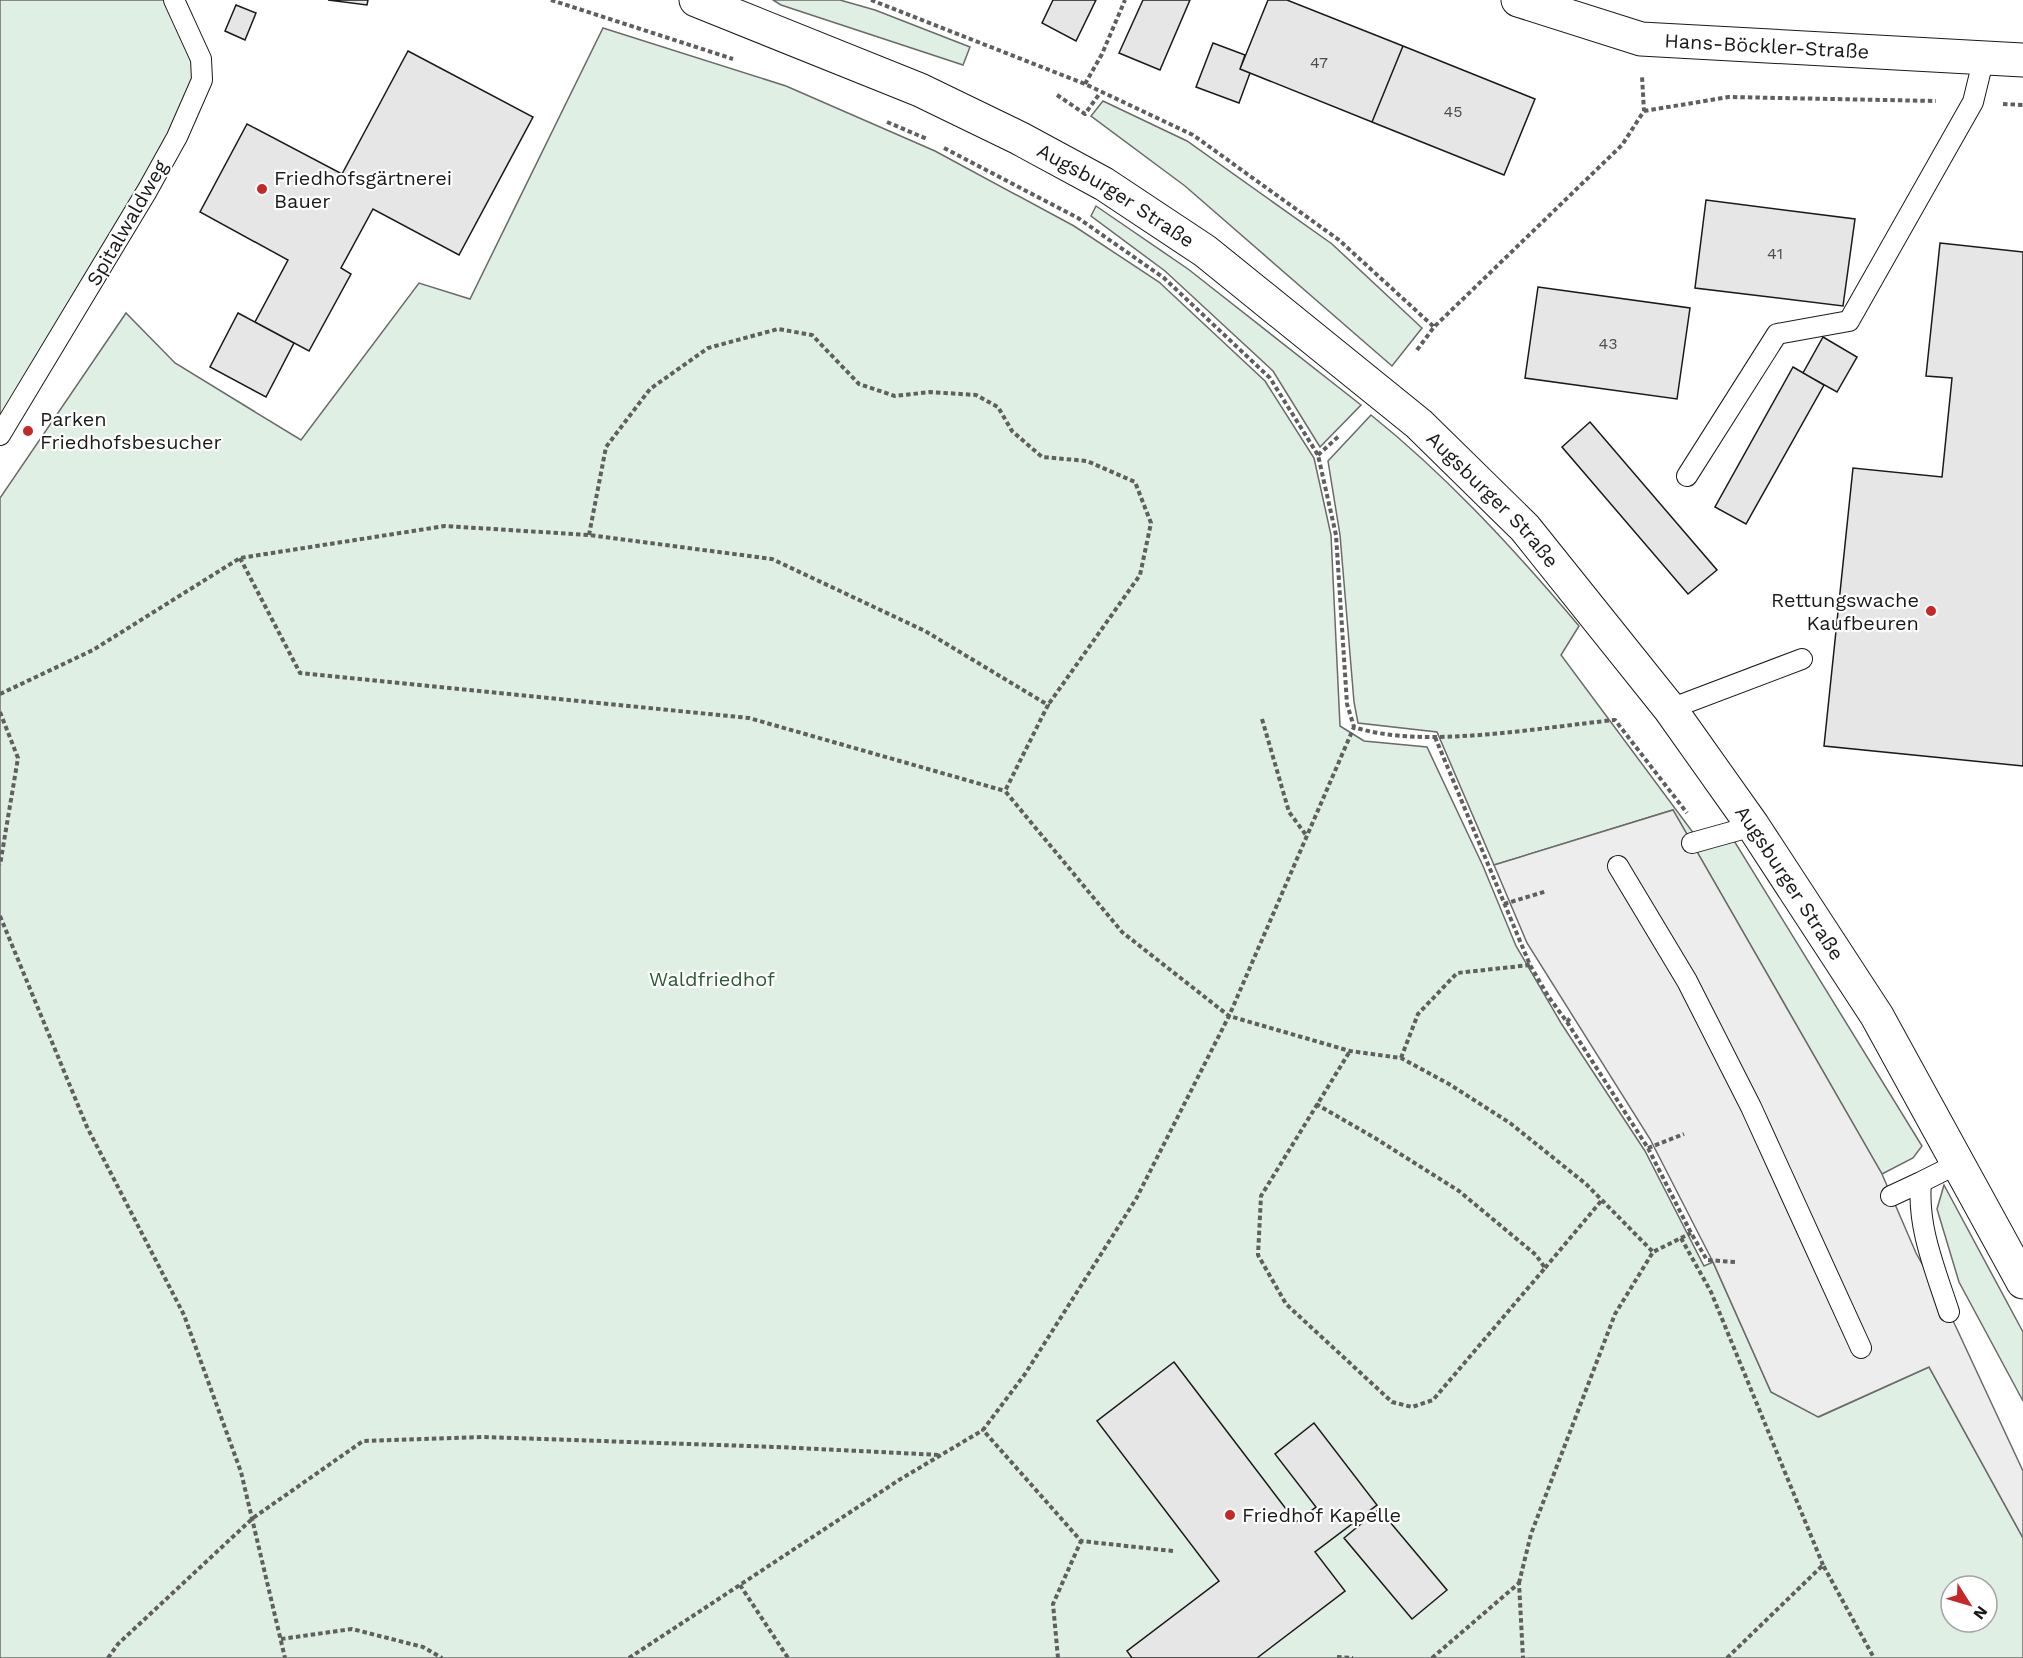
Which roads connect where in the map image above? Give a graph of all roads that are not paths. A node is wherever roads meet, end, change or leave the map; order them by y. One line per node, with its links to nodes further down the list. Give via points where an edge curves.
1 (174, 0): 6 (lane, Spitalwaldweg, via 201,59 202,80 177,137 141,201)
2 (1518, 0): 4 (main road, Hans-Böckler-Straße, via 1641,39)
3 (702, 1): 9 (main road, Augsburger Straße, via 920,90 1020,138 1104,184 1205,251 1419,424 1517,520)
4 (1984, 57): 5 (main road, Hans-Böckler-Straße); 7 (lane, via 1973,102 1849,321 1777,334)
5 (2023, 60)
6 (0, 435)
7 (1687, 476)
8 (1802, 659): 9 (lane)
9 (1670, 709): 10 (main road, Augsburger Straße)
10 (1753, 826): 11 (lane); 13 (main road, Augsburger Straße, via 1877,1016)
11 (1699, 841)
12 (1618, 866): 18 (lane, via 1687,981 1751,1107)
13 (1957, 1164): 14 (lane); 16 (main road, Augsburger Straße)
14 (1921, 1182): 15 (lane); 17 (lane, via 1919,1208 1928,1250)
15 (1891, 1196)
16 (2023, 1282)
17 (1949, 1312)
18 (1861, 1348)

